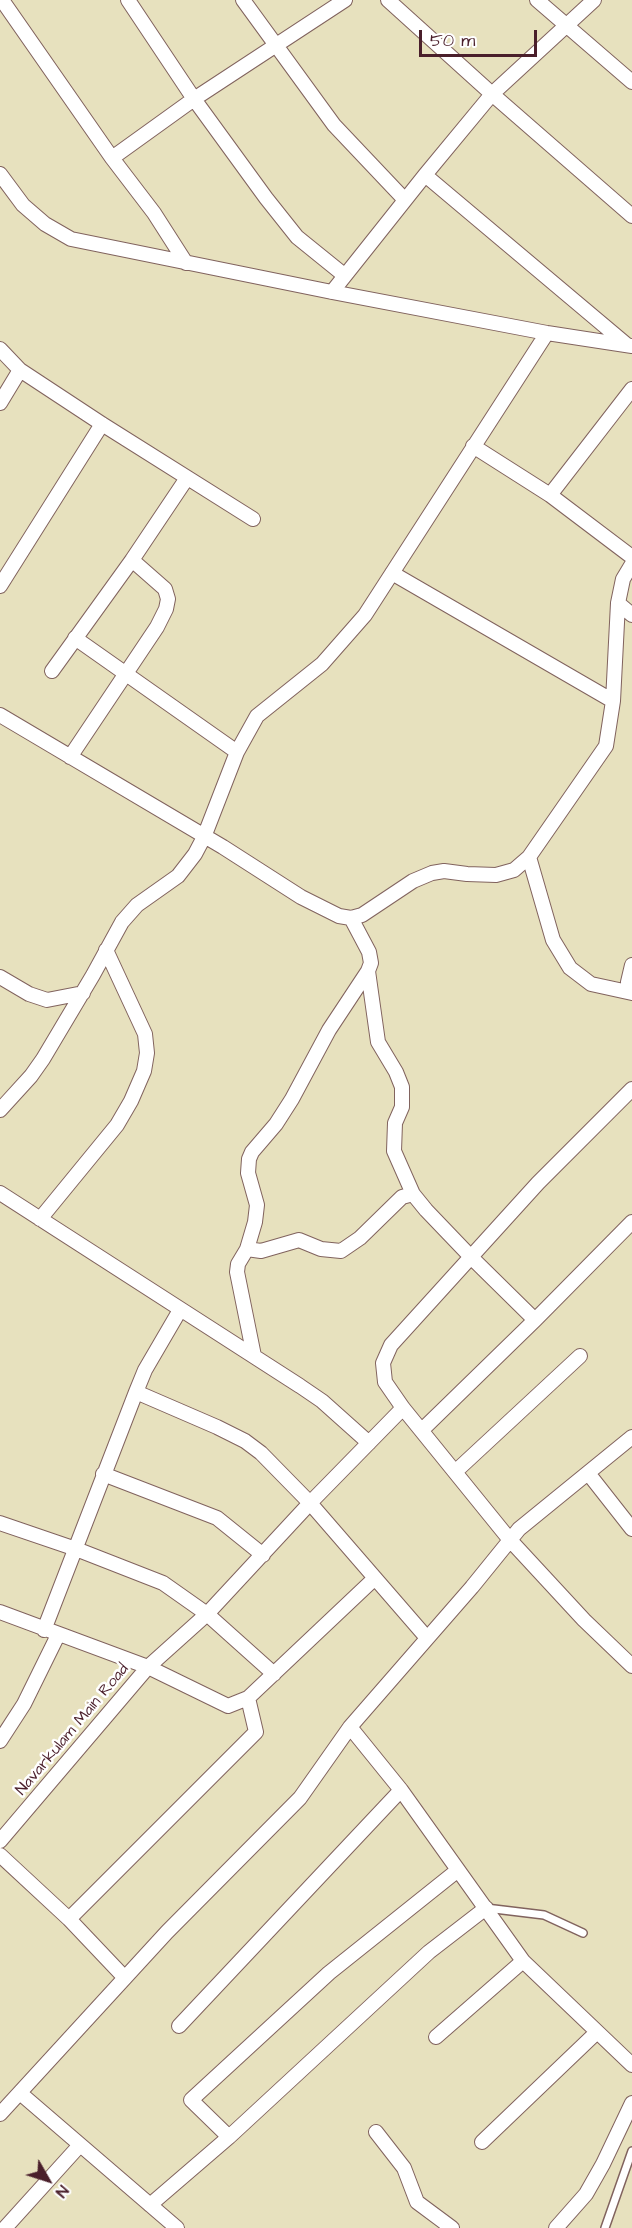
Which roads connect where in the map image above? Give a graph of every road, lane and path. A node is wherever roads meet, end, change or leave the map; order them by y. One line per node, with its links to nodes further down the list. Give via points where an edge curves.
1 (2, 0): 13 (street)
2 (128, 0): 12 (street)
3 (243, 0): 9 (street)
4 (345, 0): 9 (street)
5 (388, 0): 11 (street)
6 (537, 0): 8 (street)
7 (594, 0): 8 (street)
8 (566, 26): 10 (street); 11 (street)
9 (276, 46): 12 (street); 16 (street, via 334,125)
10 (632, 82)
11 (492, 94): 15 (street); 17 (street)
12 (194, 99): 13 (street); 19 (street, via 297,237)
13 (112, 158): 18 (street)
14 (0, 174): 18 (street, via 23,204 45,224 71,239)
15 (424, 175): 16 (street); 22 (street)
16 (405, 200): 19 (street)
17 (632, 216)
18 (186, 263): 20 (street)
19 (344, 275): 20 (street)
20 (332, 292): 21 (street)
21 (547, 333): 22 (street); 28 (street)
22 (629, 345)
23 (0, 349): 24 (street)
24 (20, 370): 26 (street); 27 (street)
25 (632, 389): 30 (street)
26 (0, 403)
27 (102, 424): 29 (street); 36 (street)
28 (474, 446): 30 (street); 35 (street)
29 (187, 478): 31 (street); 33 (street)
30 (550, 495): 32 (street)
31 (254, 519)
32 (632, 556)
33 (132, 560): 39 (street); 41 (street, via 157,580 168,599 157,627)
34 (632, 564): 37 (street, via 623,579)
35 (392, 573): 42 (street); 44 (street, via 365,615 322,664 257,716)
36 (0, 586)
37 (618, 603): 38 (street); 42 (street)
38 (632, 615)
39 (75, 638): 40 (street); 41 (street)
40 (52, 671)
41 (126, 674): 44 (street); 45 (street)
42 (613, 700): 47 (street, via 606,746)
43 (0, 715): 45 (street)
44 (237, 752): 46 (street)
45 (70, 758): 46 (street)
46 (204, 837): 48 (street, via 301,897); 49 (street, via 178,876 137,905 122,922)
47 (529, 857): 48 (street, via 514,870 496,875 432,873); 53 (street, via 553,940 570,968 591,984)
48 (351, 918): 51 (street, via 369,952)
49 (106, 950): 54 (street); 59 (street, via 145,1034 144,1071 117,1125)
50 (632, 965): 53 (street, via 628,982)
51 (368, 971): 58 (street, via 378,1042 402,1087 394,1150); 61 (street, via 329,1030 287,1107 252,1152 248,1173 256,1205)
52 (0, 977): 54 (street, via 47,1000)
53 (632, 992)
54 (83, 993): 56 (street, via 31,1077)
55 (632, 1089): 62 (street)
56 (0, 1110)
57 (0, 1193): 59 (street)
58 (414, 1194): 61 (street, via 402,1197 341,1251 321,1249 299,1240 261,1251); 62 (street)
59 (40, 1219): 63 (street)
60 (632, 1222): 64 (street)
61 (247, 1250): 65 (street, via 237,1272)
62 (471, 1257): 64 (street); 68 (street, via 391,1345 383,1364 385,1382)
63 (180, 1310): 65 (street); 67 (street)
64 (535, 1320): 69 (street)
65 (254, 1356): 71 (street, via 322,1401)
66 (580, 1356): 72 (street)
67 (136, 1392): 74 (street); 75 (street, via 245,1441)
68 (403, 1408): 69 (street); 71 (street, Navarkulam Main Road)
69 (422, 1430): 72 (street)
70 (632, 1437): 73 (street)
71 (369, 1443): 75 (street, Navarkulam Main Road)
72 (455, 1472): 78 (street)
73 (588, 1473): 77 (street); 78 (street)
74 (103, 1474): 79 (street); 80 (street, via 217,1518)
75 (310, 1503): 80 (street, Navarkulam Main Road); 81 (street)
76 (0, 1523): 79 (street)
77 (632, 1528)
78 (510, 1540): 86 (street); 87 (street)
79 (76, 1549): 83 (street, via 155,1579); 84 (street)
80 (263, 1555): 83 (street, Navarkulam Main Road)
81 (375, 1578): 86 (street); 89 (street)
82 (0, 1612): 84 (street)
83 (207, 1614): 88 (street, Navarkulam Main Road); 89 (street)
84 (44, 1630): 85 (street)
85 (58, 1635): 88 (street); 92 (street, via 24,1704)
86 (428, 1638): 91 (street)
87 (632, 1666)
88 (148, 1668): 90 (street, via 228,1706); 94 (street, Navarkulam Main Road)
89 (274, 1674): 90 (street)
90 (248, 1698): 98 (street, via 256,1732)
91 (350, 1727): 93 (street); 101 (street, via 300,1798)
92 (0, 1741)
93 (401, 1790): 96 (street); 102 (street)
94 (0, 1841)
95 (0, 1855): 98 (street)
96 (458, 1870): 97 (street); 110 (street, via 329,1973 191,2100)
97 (486, 1908): 99 (lane, via 544,1915); 100 (street); 110 (street, via 429,1952)
98 (69, 1919): 101 (street)
99 (583, 1934)
100 (523, 1961): 103 (street); 104 (street)
101 (125, 1978): 106 (street)
102 (179, 2026)
103 (597, 2032): 105 (street); 111 (street)
104 (436, 2037)
105 (632, 2065)
106 (20, 2093): 108 (street); 112 (street)
107 (632, 2103): 118 (street, via 586,2194)
108 (0, 2114)
109 (376, 2132): 117 (street, via 404,2168 417,2202)
110 (229, 2137): 114 (street)
111 (482, 2142)
112 (80, 2145): 114 (street); 115 (street)
113 (632, 2151): 119 (lane)
114 (150, 2205): 116 (street)
115 (5, 2228)
116 (177, 2228)
117 (452, 2228)
118 (556, 2228)
119 (605, 2228)

